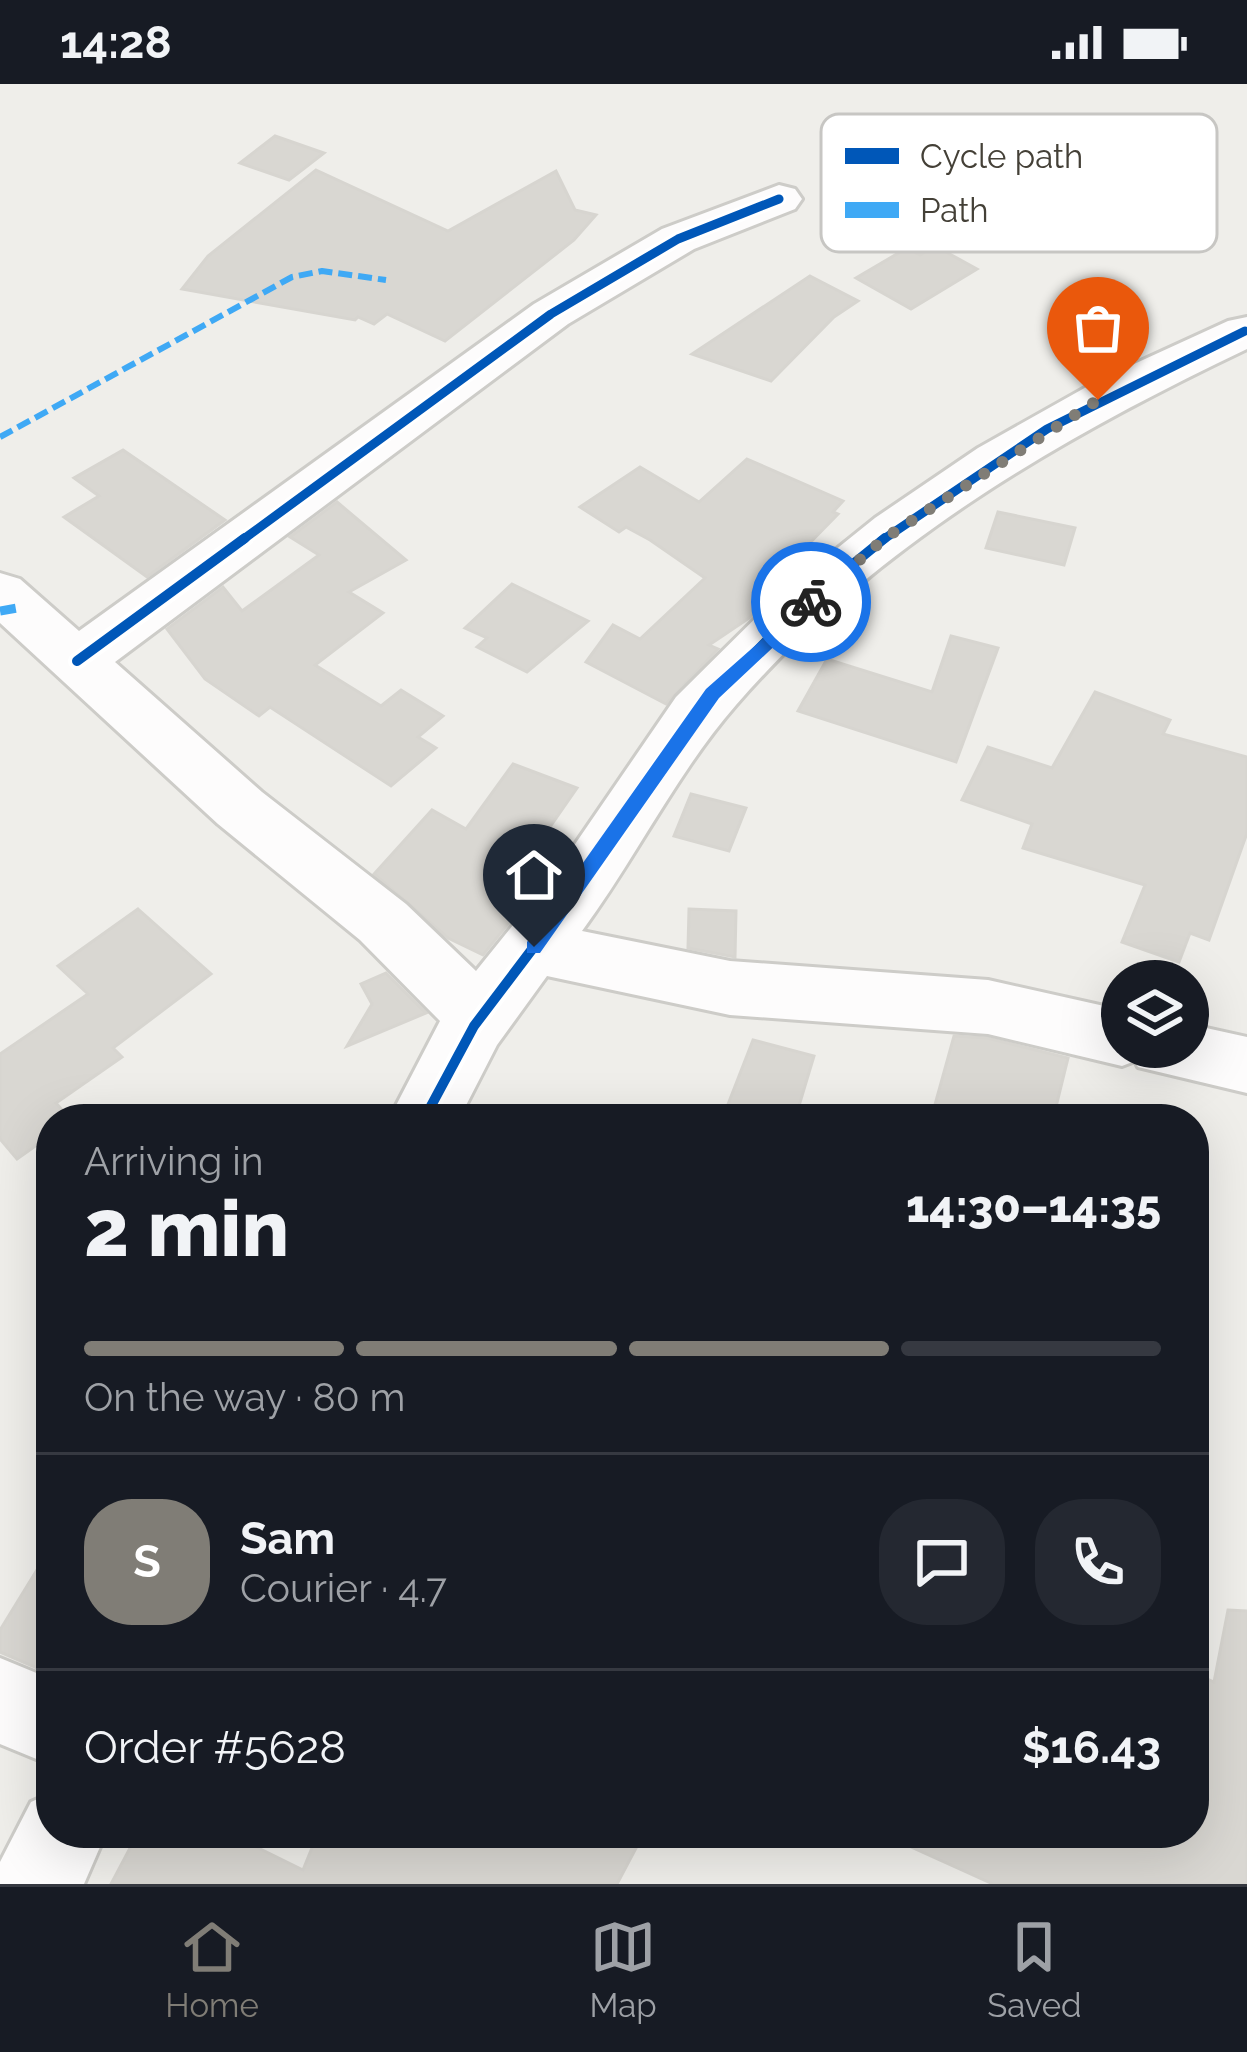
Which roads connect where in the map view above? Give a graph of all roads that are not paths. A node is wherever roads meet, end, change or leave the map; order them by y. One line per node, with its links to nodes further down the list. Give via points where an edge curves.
1 (779, 199): 4 (street, via 678,239 551,314)
2 (1245, 331): 5 (street, via 1098,400 885,538 712,693)
3 (0, 592): 4 (street)
4 (76, 661): 6 (street, via 383,922)
5 (534, 947): 6 (street); 7 (street, via 730,988 988,1007)
6 (478, 1016): 10 (street)
7 (1101, 1033)
8 (1209, 1057): 9 (street)
9 (1247, 1065)
10 (432, 1104)
11 (0, 1701): 12 (street)
12 (36, 1716)
13 (54, 1848): 14 (street)
14 (36, 1884)

